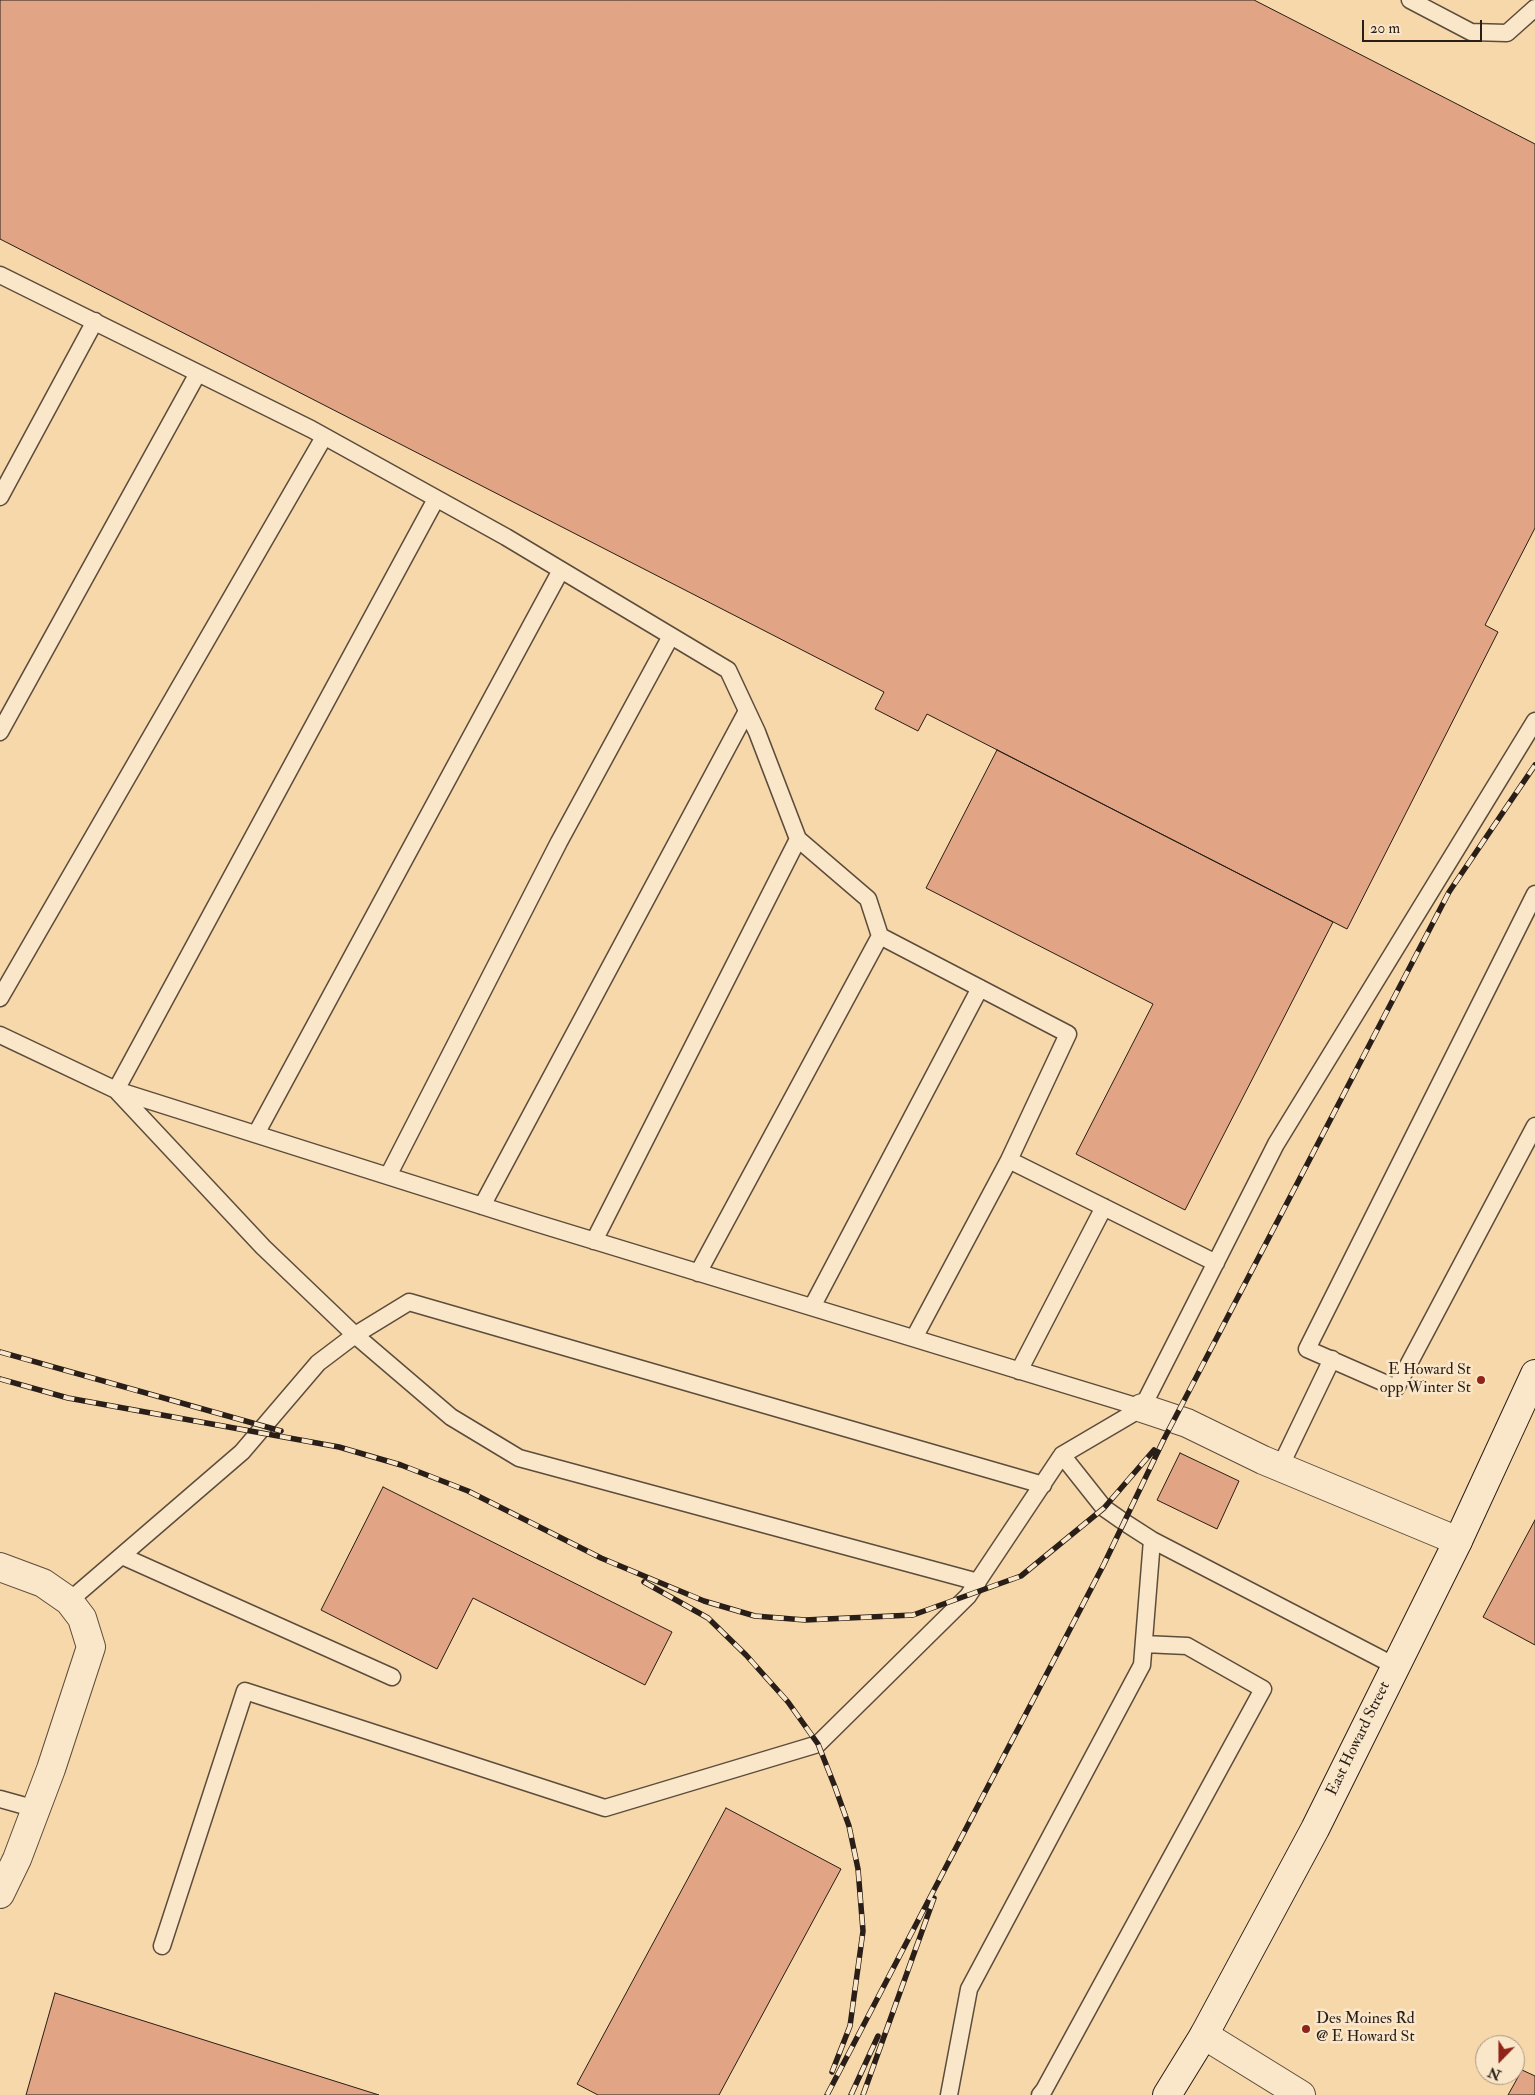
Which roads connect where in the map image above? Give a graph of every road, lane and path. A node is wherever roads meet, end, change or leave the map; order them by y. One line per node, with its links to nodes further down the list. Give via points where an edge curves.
1 (1418, 2): 2 (lane, via 1471,32 1507,33)
2 (1535, 8)
3 (0, 275): 4 (lane)
4 (95, 321): 5 (lane); 7 (lane)
5 (198, 373): 6 (lane); 13 (lane)
6 (324, 436): 8 (lane); 18 (lane)
7 (0, 497)
8 (436, 499): 9 (lane); 20 (lane)
9 (561, 570): 10 (lane); 22 (lane)
10 (671, 636): 11 (lane, via 728,670); 24 (lane, via 559,842)
11 (747, 711): 14 (lane); 25 (lane)
12 (1535, 721): 28 (lane, via 1276,1144)
13 (0, 732)
14 (798, 839): 16 (lane, via 868,899); 27 (lane)
15 (1535, 894): 33 (lane, via 1308,1348)
16 (880, 936): 17 (lane); 29 (lane)
17 (980, 988): 23 (lane, via 1068,1034); 30 (lane)
18 (0, 998)
19 (0, 1035): 20 (lane)
20 (116, 1090): 22 (lane); 31 (lane, via 262,1247)
21 (1535, 1126): 33 (lane, via 1396,1388)
22 (256, 1134): 24 (lane)
23 (1009, 1160): 26 (lane); 32 (lane)
24 (388, 1176): 25 (lane)
25 (482, 1206): 27 (lane)
26 (1104, 1207): 28 (lane); 34 (lane)
27 (594, 1241): 29 (lane)
28 (1216, 1263): 36 (lane)
29 (698, 1273): 30 (lane)
30 (812, 1308): 32 (lane)
31 (355, 1335): 40 (lane, via 409,1302); 43 (lane, via 318,1363 242,1452); 45 (lane, via 450,1417 519,1458)
32 (914, 1338): 34 (lane)
33 (1332, 1359): 39 (lane)
34 (1019, 1371): 36 (lane)
35 (1535, 1374): 37 (street, East Howard Street)
36 (1142, 1408): 38 (lane); 39 (street, via 1186,1423)
37 (1527, 1413): 42 (street, East Howard Street)
38 (1062, 1455): 40 (lane); 41 (lane, via 1104,1508)
39 (1280, 1467): 42 (street)
40 (1043, 1485): 45 (lane)
41 (1152, 1540): 47 (lane); 48 (lane)
42 (1458, 1541): 48 (street, East Howard Street)
43 (122, 1556): 46 (lane); 49 (lane)
44 (0, 1567): 46 (street, via 42,1583)
45 (978, 1582): 53 (lane, via 968,1596 818,1744 605,1808 245,1691)
46 (69, 1602): 51 (street, via 82,1618 91,1647 76,1699)
47 (1144, 1644): 55 (lane, via 1142,1665 969,1988); 56 (lane, via 1187,1646 1263,1688)
48 (1395, 1666): 54 (street, East Howard Street, via 1315,1829)
49 (392, 1677)
50 (0, 1799): 51 (lane)
51 (36, 1809): 52 (street)
52 (0, 1894)
53 (162, 1946)
54 (1204, 2035): 57 (street, East Howard Street); 58 (street)
55 (949, 2095)
56 (1040, 2095)
57 (1168, 2095)
58 (1300, 2095)

